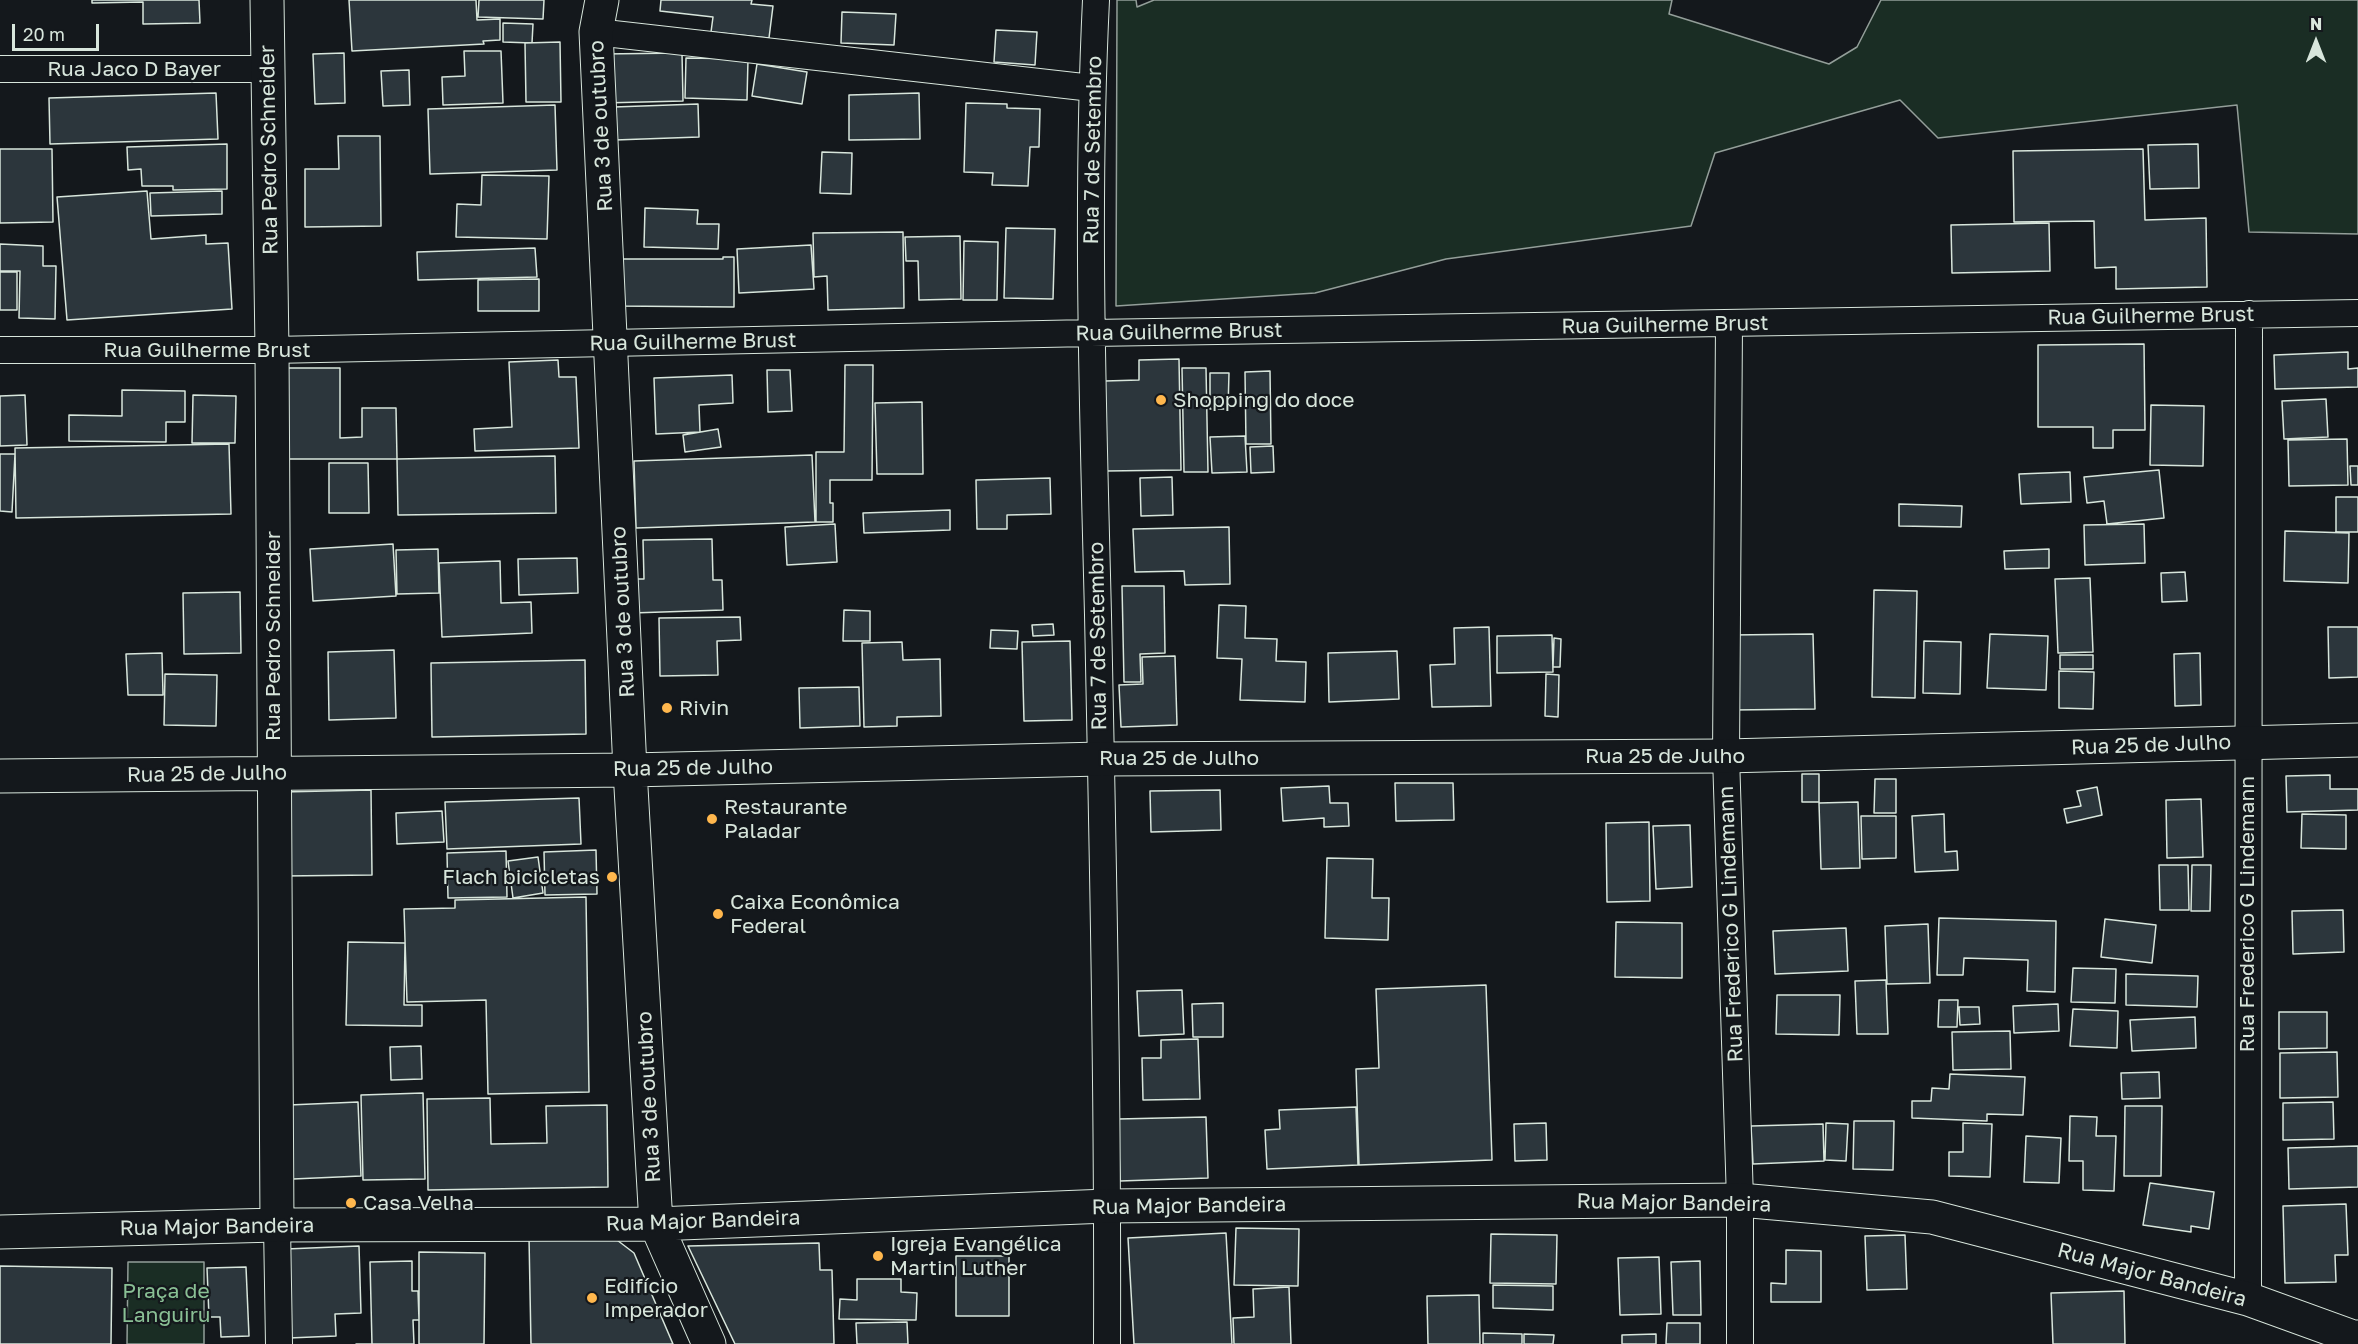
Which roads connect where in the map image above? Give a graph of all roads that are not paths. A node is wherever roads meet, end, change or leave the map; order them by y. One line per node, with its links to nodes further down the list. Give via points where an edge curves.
1 (267, 0): 6 (main road, Rua Pedro Schneider)
2 (602, 0): 4 (main road, Rua 3 de outubro)
3 (1096, 0): 7 (street, Rua 7 de Setembro)
4 (596, 32): 7 (street); 12 (main road, Rua 3 de outubro)
5 (0, 69): 6 (street, Rua Jaco D Bayer)
6 (268, 69): 14 (main road, Rua Pedro Schneider)
7 (1092, 88): 11 (street, Rua 7 de Setembro)
8 (2358, 313): 9 (street, Rua Guilherme Brust)
9 (2249, 314): 10 (street, Rua Guilherme Brust); 16 (street, Rua Frederico G Lindemann)
10 (1729, 325): 11 (street, Rua Guilherme Brust); 17 (street, Rua Frederico G Lindemann)
11 (1091, 333): 12 (street, Rua Guilherme Brust); 18 (street, Rua 7 de Setembro)
12 (611, 344): 14 (street, Rua Guilherme Brust); 19 (main road, Rua 3 de outubro)
13 (0, 350): 14 (street, Rua Guilherme Brust)
14 (272, 350): 20 (main road, Rua Pedro Schneider)
15 (2358, 740): 16 (main road, Rua 25 de Julho)
16 (2247, 742): 17 (main road, Rua 25 de Julho); 27 (street, Rua Frederico G Lindemann)
17 (1726, 756): 18 (main road, Rua 25 de Julho); 22 (street, Rua Frederico G Lindemann)
18 (1101, 759): 19 (main road, Rua 25 de Julho); 23 (street, Rua 7 de Setembro)
19 (630, 770): 20 (main road, Rua 25 de Julho); 24 (main road, Rua 3 de outubro)
20 (273, 774): 21 (main road, Rua 25 de Julho); 25 (main road, Rua Pedro Schneider)
21 (0, 776)
22 (1740, 1200): 23 (main road, Rua Major Bandeira); 27 (main road, Rua Major Bandeira, via 1932,1217); 32 (street, Rua Frederico G Lindemann)
23 (1107, 1206): 24 (main road, Rua Major Bandeira); 31 (street, Rua 7 de Setembro)
24 (656, 1224): 25 (main road, Rua Major Bandeira); 30 (main road)
25 (277, 1225): 26 (main road, Rua Major Bandeira); 29 (street, Rua Pedro Schneider)
26 (0, 1232)
27 (2248, 1299): 28 (main road, Rua Major Bandeira)
28 (2356, 1338)
29 (279, 1344)
30 (709, 1344)
31 (1107, 1344)
32 (1740, 1344)

